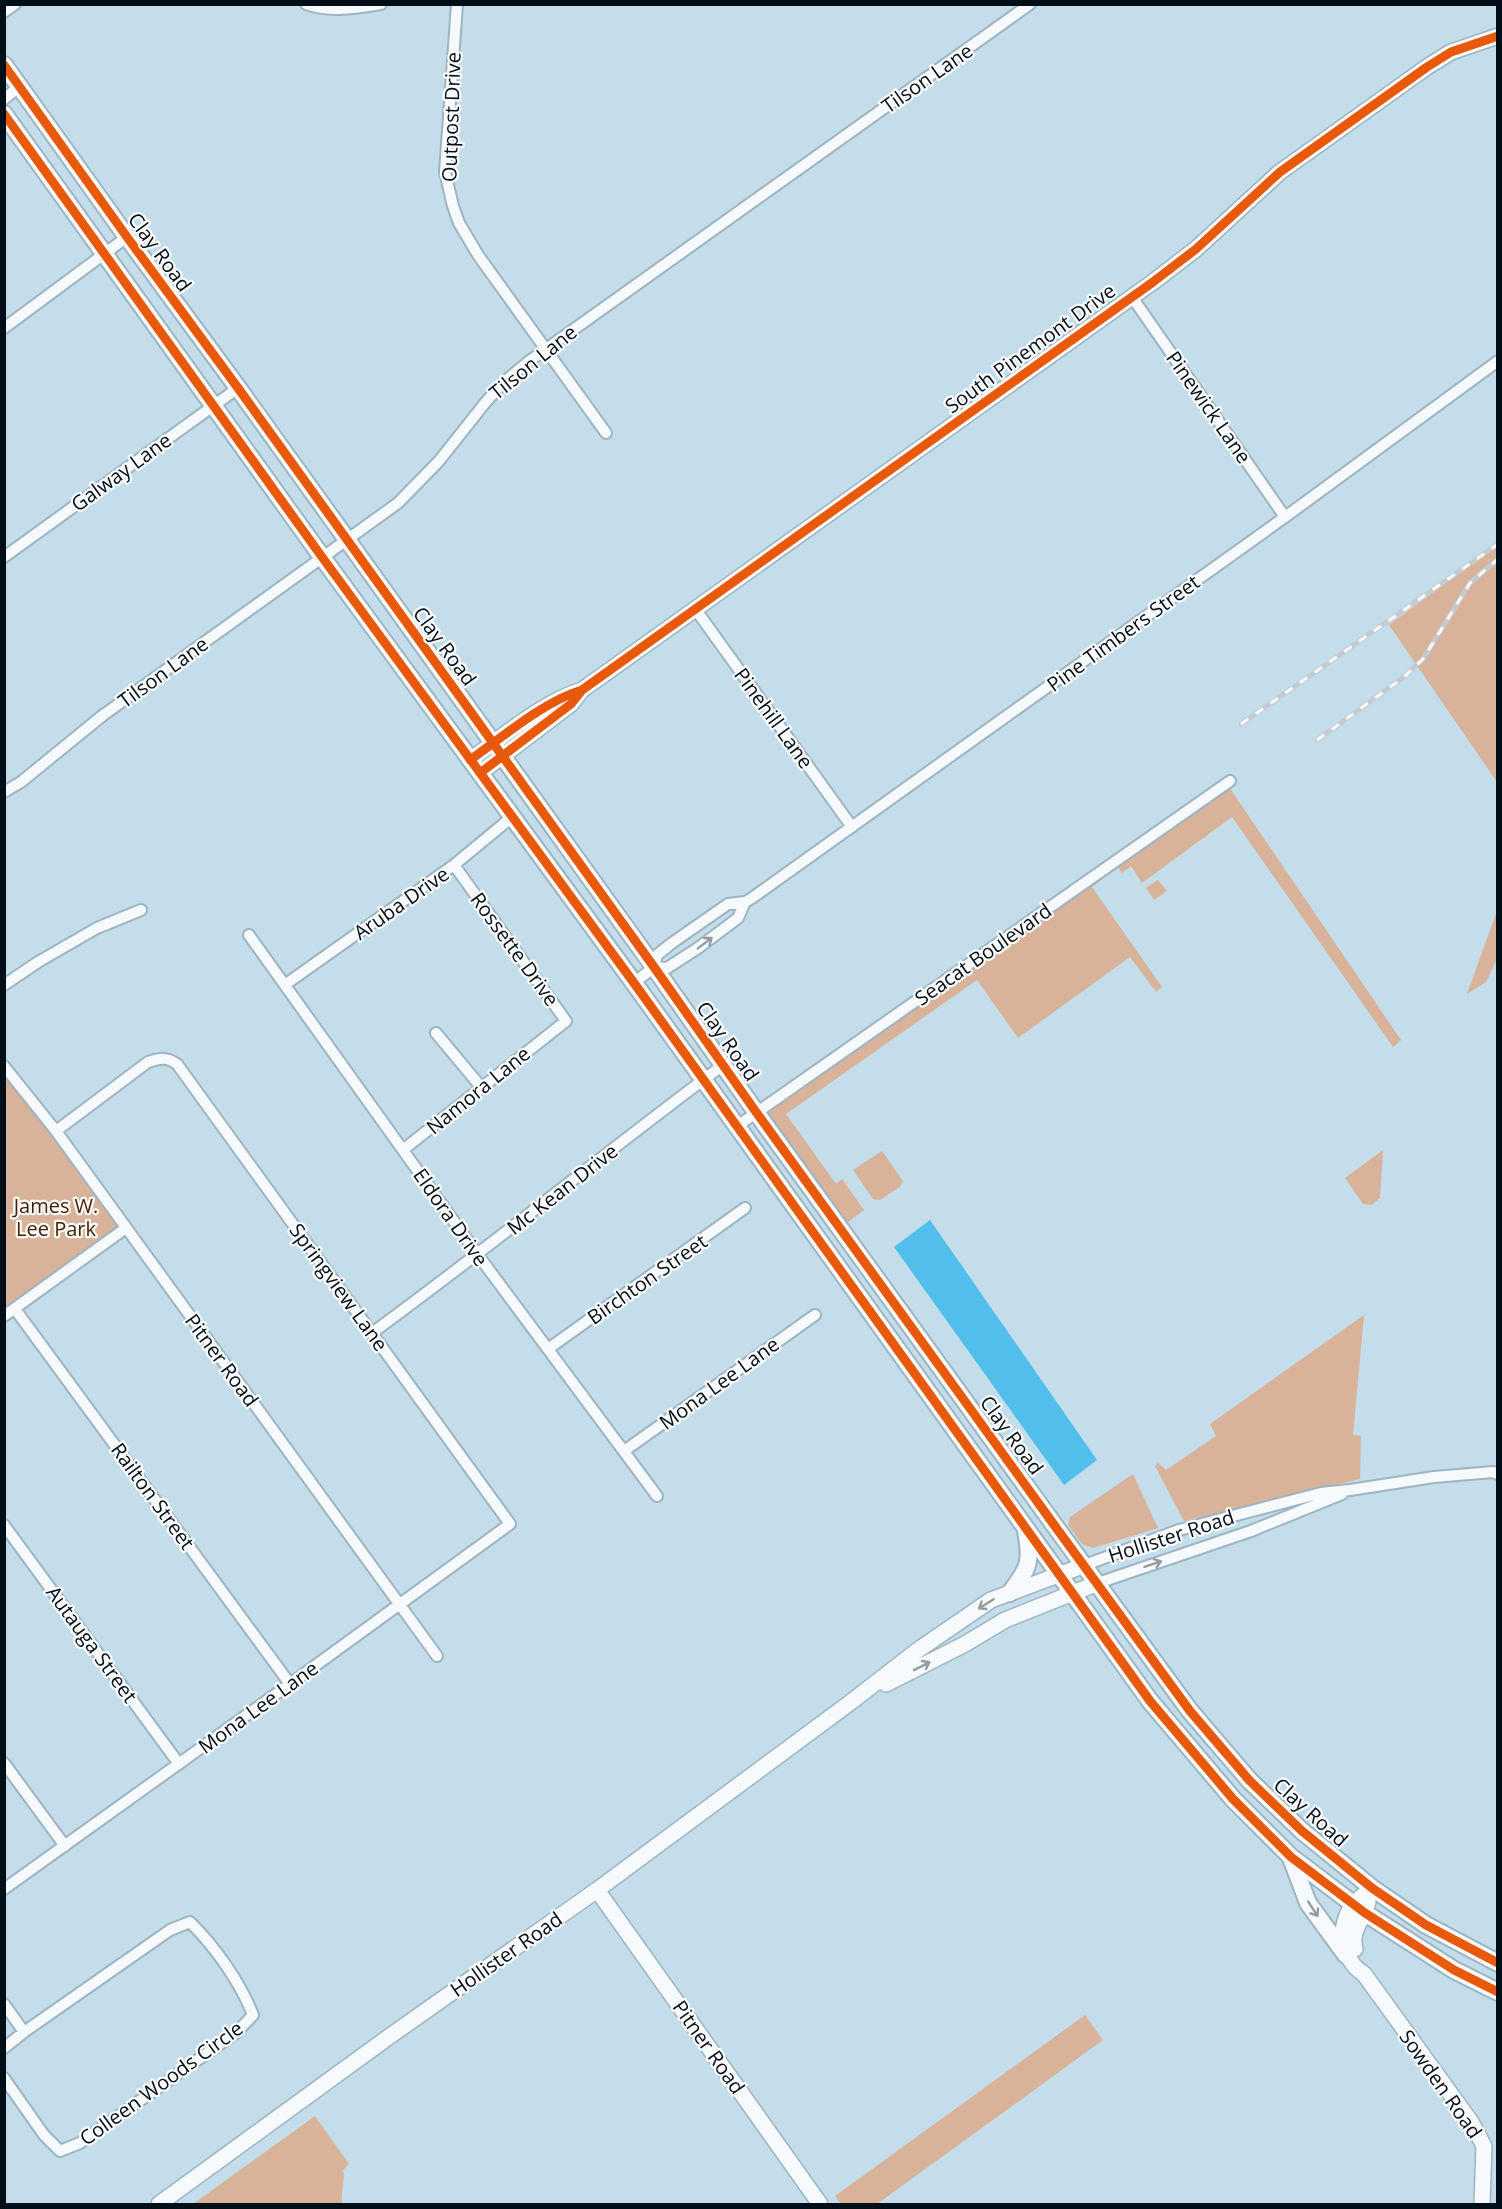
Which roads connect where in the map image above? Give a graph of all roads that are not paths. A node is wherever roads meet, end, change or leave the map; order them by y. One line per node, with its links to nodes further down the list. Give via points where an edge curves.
1 (15, 4): 6 (street)
2 (306, 4): 3 (street, via 347,9)
3 (381, 4)
4 (457, 4): 16 (street, Outpost Drive, via 446,147 448,189 459,223 474,248)
5 (1027, 5): 16 (street, Tilson Lane)
6 (4, 12)
7 (1497, 36): 14 (street, South Pinemont Drive, via 1451,52 1427,67 1280,172 1196,249)
8 (4, 64): 9 (main road, Clay Road)
9 (20, 86): 10 (street); 12 (main road, Clay Road)
10 (4, 99)
11 (4, 114): 13 (main road)
12 (126, 237): 13 (street); 18 (main road, Clay Road)
13 (104, 254): 15 (street); 19 (main road)
14 (1132, 297): 21 (street, Pinewick Lane); 25 (street, South Pinemont Drive)
15 (4, 328)
16 (546, 348): 20 (street, Outpost Drive); 22 (street, Tilson Lane, via 503,383 439,461 398,503)
17 (1497, 361): 21 (street, Pine Timbers Street)
18 (238, 388): 19 (street, Galway Lane); 22 (main road, Clay Road)
19 (214, 405): 23 (street, Galway Lane); 24 (main road)
20 (606, 433)
21 (1286, 517): 31 (street, Pine Timbers Street)
22 (347, 540): 24 (street, Tilson Lane); 26 (main road, Clay Road)
23 (4, 557)
24 (322, 557): 27 (main road); 29 (street, Tilson Lane)
25 (696, 610): 26 (street, South Pinemont Drive, via 582,690 571,704); 31 (street, Pinehill Lane)
26 (498, 750): 27 (street, South Pinemont Drive); 36 (main road, Clay Road)
27 (475, 767): 30 (main road)
28 (1230, 781): 46 (street, Seacat Boulevard)
29 (4, 792)
30 (512, 817): 32 (street, Aruba Drive); 37 (main road)
31 (852, 827): 33 (street, Pine Timbers Street)
32 (454, 865): 38 (street, Aruba Drive); 40 (street, Rossette Drive, via 566,1021)
33 (745, 902): 36 (street, Pine Timbers Street, via 728,904 657,955); 36 (street, Pine Timbers Street, one-way to 33, via 667,968 690,954 738,918)
34 (141, 910): 39 (street, via 97,928)
35 (249, 934): 38 (street, Eldora Drive)
36 (654, 966): 37 (street, Pine Timbers Street); 42 (main road, Clay Road)
37 (634, 983): 44 (main road)
38 (286, 984): 49 (street, Eldora Drive)
39 (4, 985)
40 (554, 1030): 45 (street, Namora Lane)
41 (436, 1033): 45 (street)
42 (723, 1065): 44 (street, Mc Kean Drive); 46 (main road, Clay Road)
43 (4, 1066): 48 (street, Pitner Road)
44 (703, 1081): 47 (main road); 53 (street, Mc Kean Drive)
45 (481, 1087): 49 (street, Namora Lane)
46 (756, 1112): 47 (street, Seacat Boulevard); 52 (main road, Clay Road)
47 (736, 1127): 54 (main road)
48 (56, 1131): 51 (street, Pitner Road); 58 (street, Springview Lane, via 148,1062 168,1058 177,1064)
49 (404, 1149): 53 (street, Eldora Drive)
50 (745, 1208): 59 (street, Birchton Street)
51 (126, 1228): 55 (street); 76 (street, Pitner Road)
52 (849, 1240): 54 (main road); 60 (main road, Clay Road)
53 (478, 1255): 58 (street, Mc Kean Drive); 59 (street, Eldora Drive)
54 (828, 1255): 61 (main road)
55 (15, 1309): 57 (street); 80 (street, Railton Street)
56 (814, 1315): 62 (street, Mona Lee Lane)
57 (4, 1316)
58 (372, 1333): 67 (street, Springview Lane)
59 (548, 1349): 62 (street, Eldora Drive)
60 (978, 1418): 61 (main road); 71 (main road, Clay Road)
61 (958, 1433): 69 (main road)
62 (624, 1451): 65 (street, Eldora Drive)
63 (1497, 1474): 64 (street, Hollister Road, via 1434,1477)
64 (1350, 1490): 66 (street, Hollister Road, via 1321,1493); 70 (street, Hollister Road)
65 (657, 1496)
66 (1229, 1516): 70 (street); 71 (street, Hollister Road)
67 (510, 1524): 76 (street, Mona Lee Lane)
68 (4, 1525): 83 (street, Autauga Street)
69 (1026, 1527): 72 (main road); 75 (main road, via 1028,1562)
70 (1236, 1536): 73 (street, Hollister Road, one-way to 70)
71 (1085, 1565): 72 (street, Hollister Road); 73 (main road, Clay Road)
72 (1060, 1574): 74 (main road); 75 (street, Hollister Road)
73 (1098, 1583): 74 (street, Hollister Road); 84 (main road, Clay Road, via 1191,1711)
74 (1072, 1592): 78 (street, Hollister Road, via 1005,1620); 85 (main road, via 1150,1701)
75 (1010, 1593): 77 (street, Hollister Road, one-way to 77, via 991,1600)
76 (400, 1604): 79 (street, Pitner Road); 80 (street, Mona Lee Lane)
77 (954, 1625): 78 (street); 81 (street, Hollister Road)
78 (965, 1644): 81 (street, Hollister Road, one-way to 78)
79 (437, 1656)
80 (290, 1684): 83 (street, Mona Lee Lane)
81 (851, 1702): 90 (street, Hollister Road)
82 (4, 1763): 86 (street)
83 (179, 1764): 86 (street, Mona Lee Lane)
84 (1249, 1780): 85 (main road); 88 (main road, Clay Road, via 1302,1831)
85 (1233, 1799): 87 (main road)
86 (65, 1846): 89 (street, Mona Lee Lane)
87 (1291, 1857): 91 (main road); 92 (main road, one-way to 92, via 1308,1903)
88 (1372, 1888): 91 (street, Sowden Road); 93 (main road, Clay Road, via 1425,1924)
89 (4, 1889)
90 (597, 1890): 100 (street, Hollister Road); 101 (street, Pitner Road)
91 (1360, 1909): 92 (street, Sowden Road, via 1344,1925); 94 (street, Sowden Road, via 1352,1940); 95 (main road, via 1454,1970)
92 (1346, 1955): 94 (street, Sowden Road, via 1354,1968)
93 (1497, 1963)
94 (1364, 1974): 102 (street, Sowden Road, via 1471,2122 1484,2146)
95 (1497, 1992)
96 (4, 2004): 97 (street)
97 (24, 2032): 98 (street); 99 (street, Colleen Woods Circle, via 170,1930 190,1922 245,1995 254,2016 80,2143 60,2151)
98 (4, 2048)
99 (4, 2078)
100 (159, 2205)
101 (820, 2205)
102 (1482, 2205)

